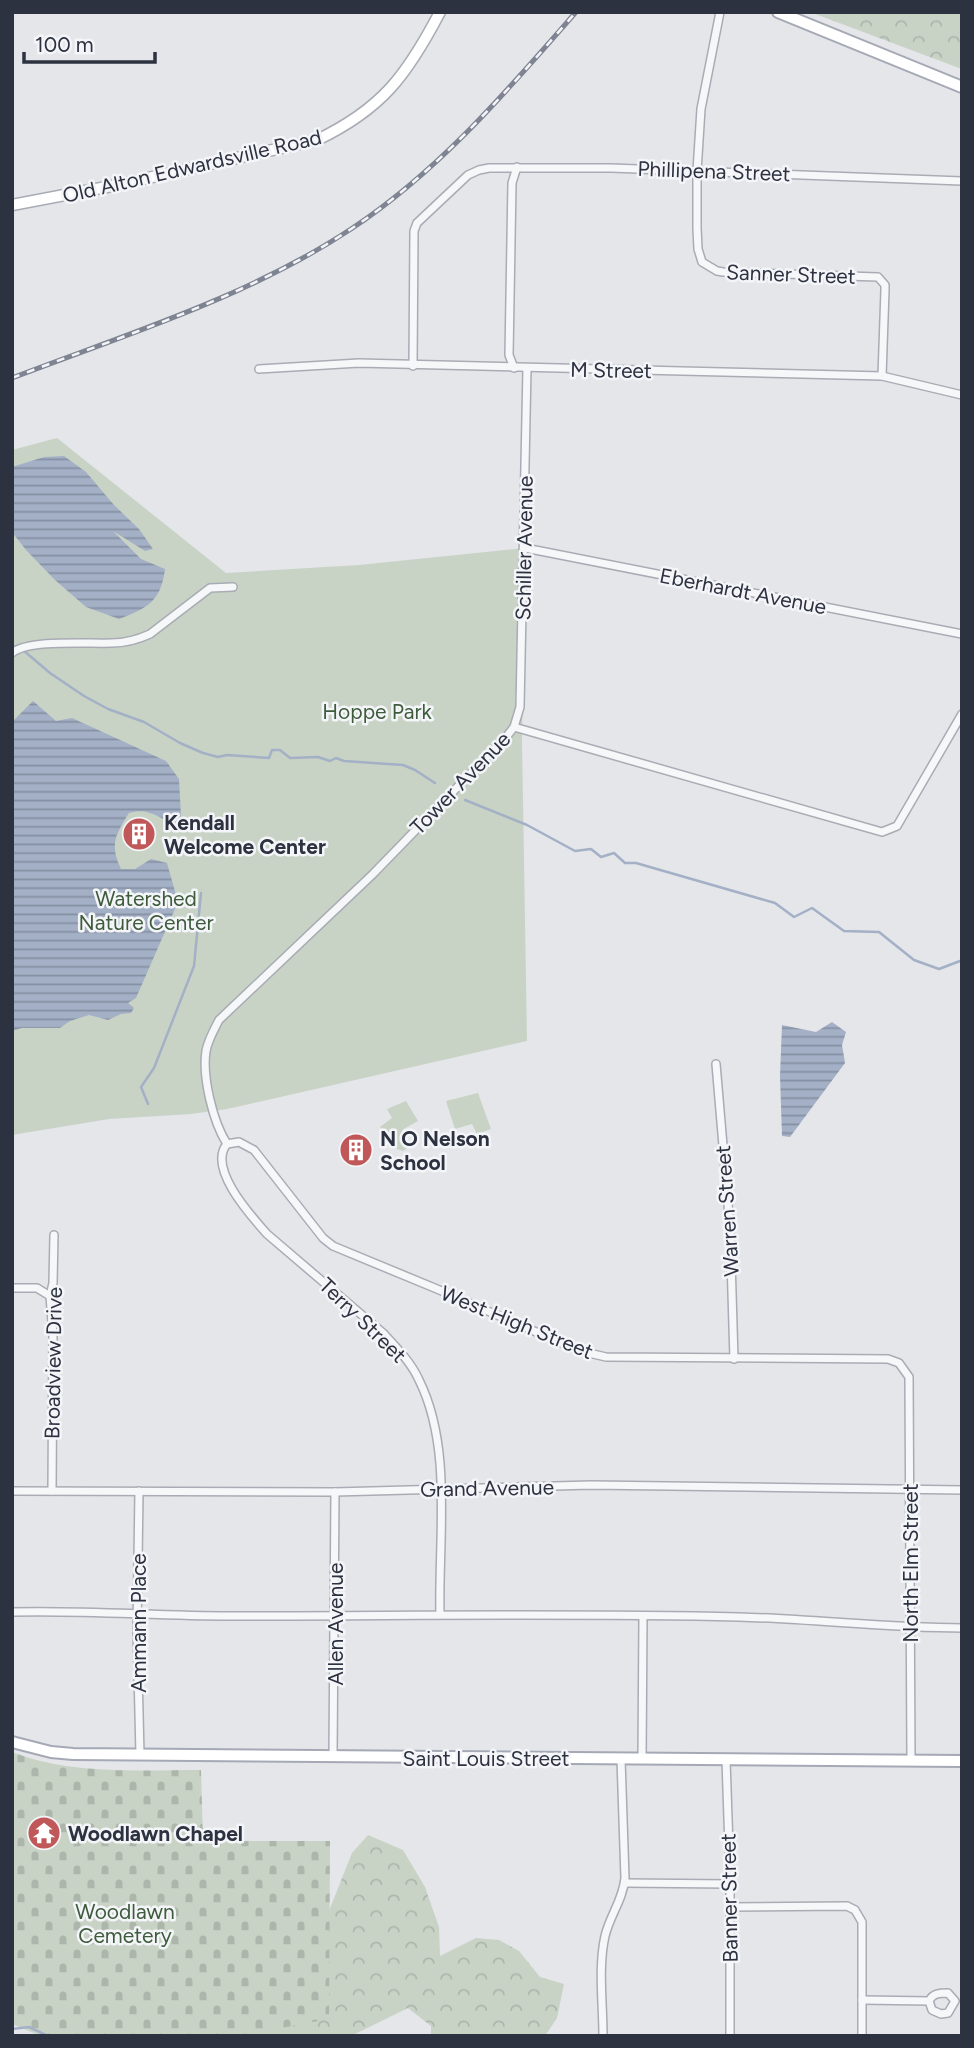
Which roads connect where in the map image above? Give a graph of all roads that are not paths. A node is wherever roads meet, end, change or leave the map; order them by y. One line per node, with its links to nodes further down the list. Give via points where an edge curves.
1 (440, 12): 8 (street, Old Alton Edwardsville Road, via 405,74 367,112 317,140)
2 (720, 12): 6 (street, via 701,109)
3 (778, 12): 4 (main road)
4 (962, 87)
5 (517, 167): 6 (street, Phillipena Street); 9 (street, Phillipena Street, via 468,175 417,223); 10 (street, via 512,183 509,355)
6 (697, 171): 7 (street, Phillipena Street); 13 (street, Sanner Street, via 702,262 717,271 882,280)
7 (962, 181)
8 (12, 205)
9 (413, 366): 10 (street, M Street); 12 (street, M Street, via 359,363)
10 (514, 368): 11 (street, M Street)
11 (527, 368): 13 (street, M Street); 15 (street, Schiller Avenue)
12 (259, 369)
13 (883, 376): 14 (street, M Street)
14 (962, 395)
15 (525, 548): 17 (street, Eberhardt Avenue); 20 (street, Schiller Avenue, via 520,707)
16 (233, 587): 18 (street, via 210,588 140,638 31,646)
17 (962, 634)
18 (12, 653)
19 (962, 714): 20 (street, Tower Avenue, via 897,826 889,831)
20 (514, 727): 22 (street, Tower Avenue, via 373,874 219,1020 208,1042 206,1074 217,1126)
21 (716, 1064): 26 (street, Warren Street, via 731,1237)
22 (227, 1144): 26 (street, West High Street, via 239,1142 254,1150 324,1238 342,1251 592,1355); 28 (street, Terry Street, via 222,1164 229,1185 253,1219 383,1333 415,1372 434,1420)
23 (54, 1235): 25 (street, Broadview Drive)
24 (12, 1288): 25 (street, via 42,1289)
25 (50, 1296): 32 (street, Broadview Drive, via 54,1334)
26 (734, 1359): 27 (street, West High Street, via 888,1359)
27 (904, 1367): 29 (street, North Elm Street, via 909,1377)
28 (440, 1489): 29 (street, Grand Avenue, via 604,1485); 34 (street, Grand Avenue); 37 (street, Terry Street)
29 (909, 1489): 30 (street, Grand Avenue); 40 (street, North Elm Street)
30 (962, 1490)
31 (12, 1491): 32 (street, Grand Avenue)
32 (52, 1491): 33 (street, Grand Avenue)
33 (139, 1491): 34 (street, Grand Avenue); 36 (street, Ammann Place)
34 (335, 1492): 38 (street, Allen Avenue)
35 (12, 1612): 36 (street)
36 (137, 1614): 38 (street); 43 (street, Ammann Place)
37 (440, 1614): 38 (street); 39 (street)
38 (335, 1616): 44 (street, Allen Avenue)
39 (643, 1616): 40 (street); 46 (street)
40 (910, 1628): 41 (street); 48 (street, North Elm Street)
41 (962, 1629)
42 (12, 1742): 43 (main road, Saint Louis Street, via 51,1752)
43 (140, 1755): 44 (main road, Saint Louis Street)
44 (333, 1756): 45 (main road, Saint Louis Street)
45 (621, 1759): 46 (main road, Saint Louis Street); 50 (street)
46 (642, 1759): 47 (main road, Saint Louis Street)
47 (726, 1760): 48 (main road, Saint Louis Street); 51 (street, Banner Street)
48 (911, 1760): 49 (main road, Saint Louis Street)
49 (962, 1761)
50 (625, 1883): 51 (street); 55 (street, via 606,1931)
51 (730, 1884): 52 (street, Banner Street)
52 (730, 1907): 53 (street, via 853,1909 862,1922); 56 (street, Banner Street)
53 (862, 2000): 54 (street); 57 (street)
54 (929, 2001)
55 (603, 2036)
56 (730, 2036)
57 (862, 2036)

